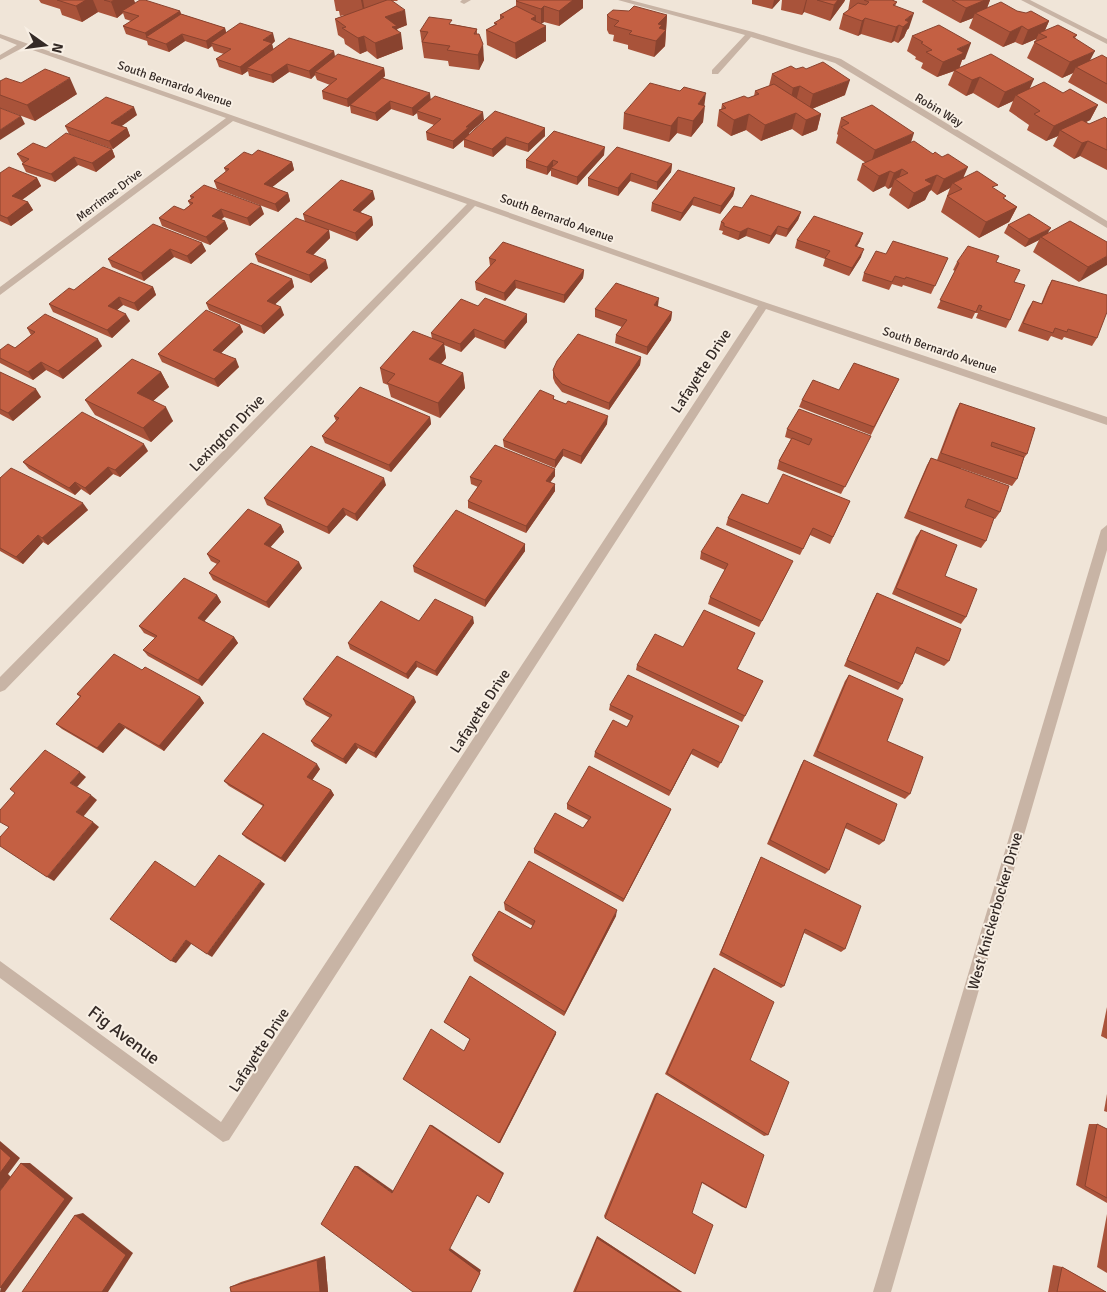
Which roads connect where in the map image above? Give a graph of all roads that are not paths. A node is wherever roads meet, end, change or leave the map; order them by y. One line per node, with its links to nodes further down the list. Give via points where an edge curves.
1 (622, 0): 3 (street, Robin Way)
2 (1025, 0): 5 (street)
3 (750, 34): 8 (street); 11 (street, Robin Way, via 838,61)
4 (0, 36): 6 (street, South Bernardo Avenue)
5 (1107, 42)
6 (24, 44): 7 (street); 9 (street, South Bernardo Avenue)
7 (0, 58)
8 (715, 72)
9 (232, 118): 10 (street, South Bernardo Avenue); 12 (street, Merrimac Drive)
10 (474, 202): 13 (street, South Bernardo Avenue); 16 (street, Lexington Drive)
11 (1107, 226)
12 (0, 292)
13 (764, 305): 14 (street, South Bernardo Avenue); 18 (street, Lafayette Drive)
14 (1107, 421)
15 (1107, 530): 19 (street, West Knickerbocker Drive)
16 (0, 686)
17 (0, 969): 18 (street, Fig Avenue)
18 (223, 1134)
19 (882, 1292)

